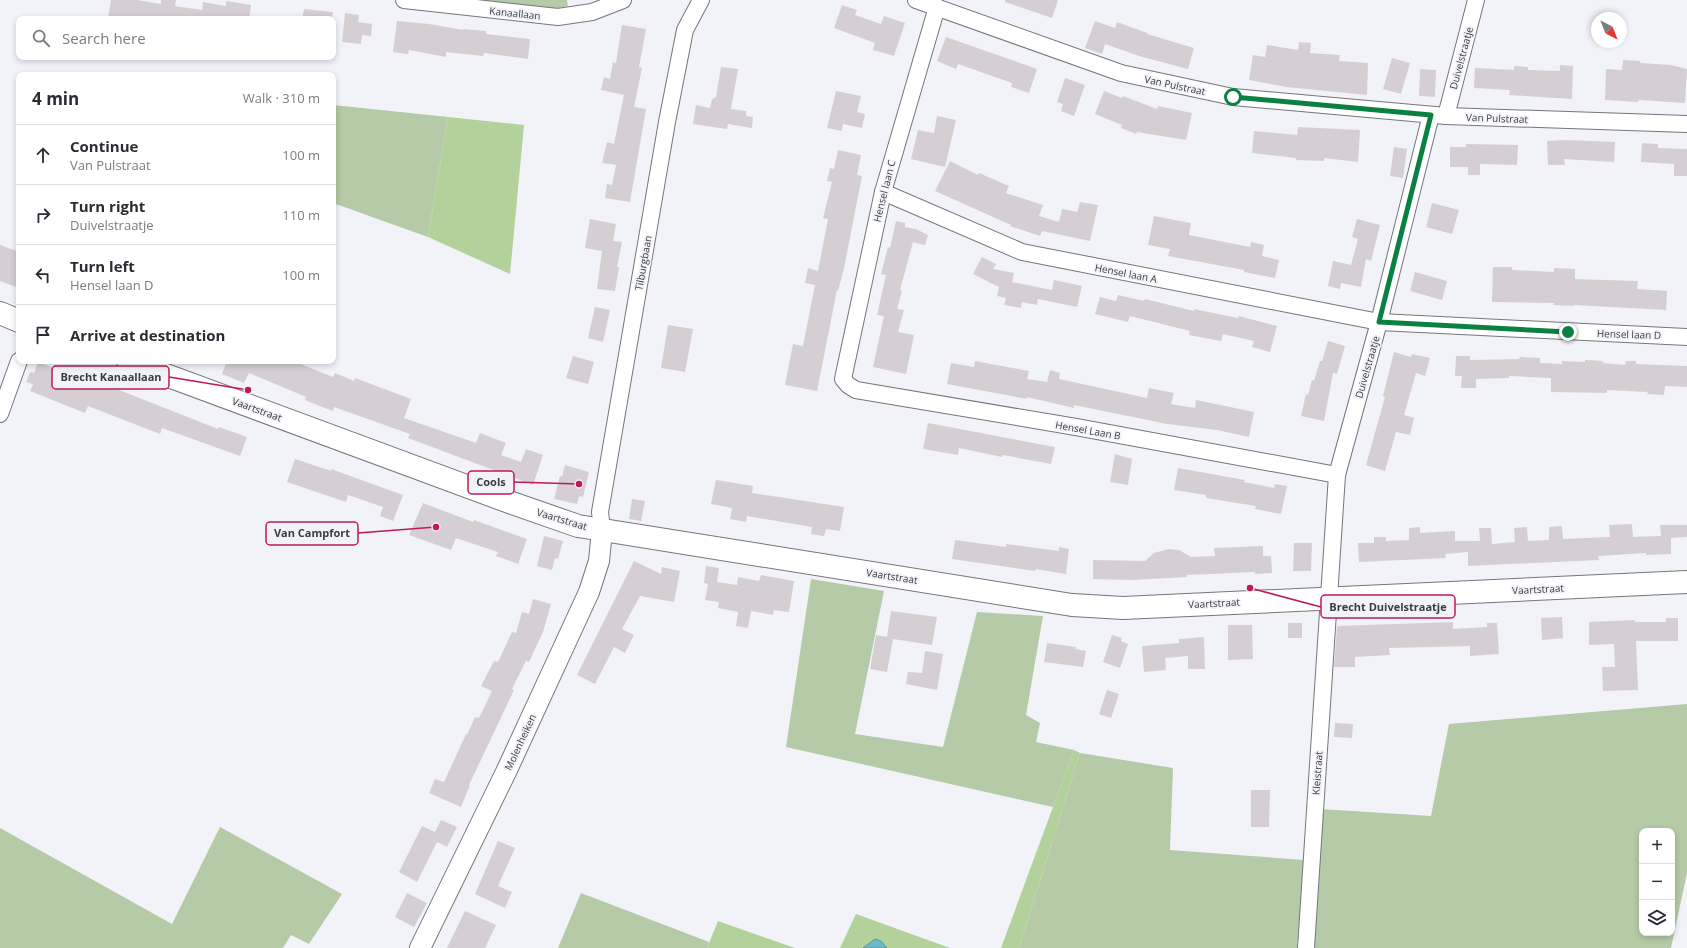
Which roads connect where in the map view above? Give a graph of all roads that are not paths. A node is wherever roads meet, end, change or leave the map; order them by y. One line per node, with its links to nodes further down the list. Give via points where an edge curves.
1 (404, 0): 2 (street, Kanaallaan, via 558,17 592,12)
2 (623, 0)
3 (701, 0): 19 (street, Tilburgbaan, via 685,30 667,122 600,512)
4 (916, 0): 6 (street, Van Pulstraat)
5 (1476, 0): 7 (street, Duivelstraatje)
6 (937, 7): 7 (street, Van Pulstraat, via 1121,74 1233,97); 9 (street, Hensel laan C)
7 (1438, 116): 8 (street, Van Pulstraat); 12 (street, Duivelstraatje)
8 (1687, 124)
9 (883, 192): 12 (street, Hensel laan A, via 1022,252); 16 (street, Hensel laan C)
10 (0, 313): 11 (main road)
11 (16, 319)
12 (1379, 322): 13 (street, Hensel laan D); 18 (street, Duivelstraatje)
13 (1687, 337)
14 (18, 364): 17 (street)
15 (136, 364): 19 (main road, Vaartstraat, via 512,503 578,526)
16 (842, 379): 18 (street, Hensel Laan B, via 856,390)
17 (0, 414)
18 (1337, 475): 21 (street, Duivelstraatje)
19 (602, 530): 21 (main road, Vaartstraat, via 1072,605 1123,608); 22 (street, Molenheiken, via 599,561 589,592 506,772)
20 (1687, 582): 21 (main road, Vaartstraat)
21 (1328, 598): 23 (street, Kleistraat)
22 (420, 948)
23 (1306, 948)

